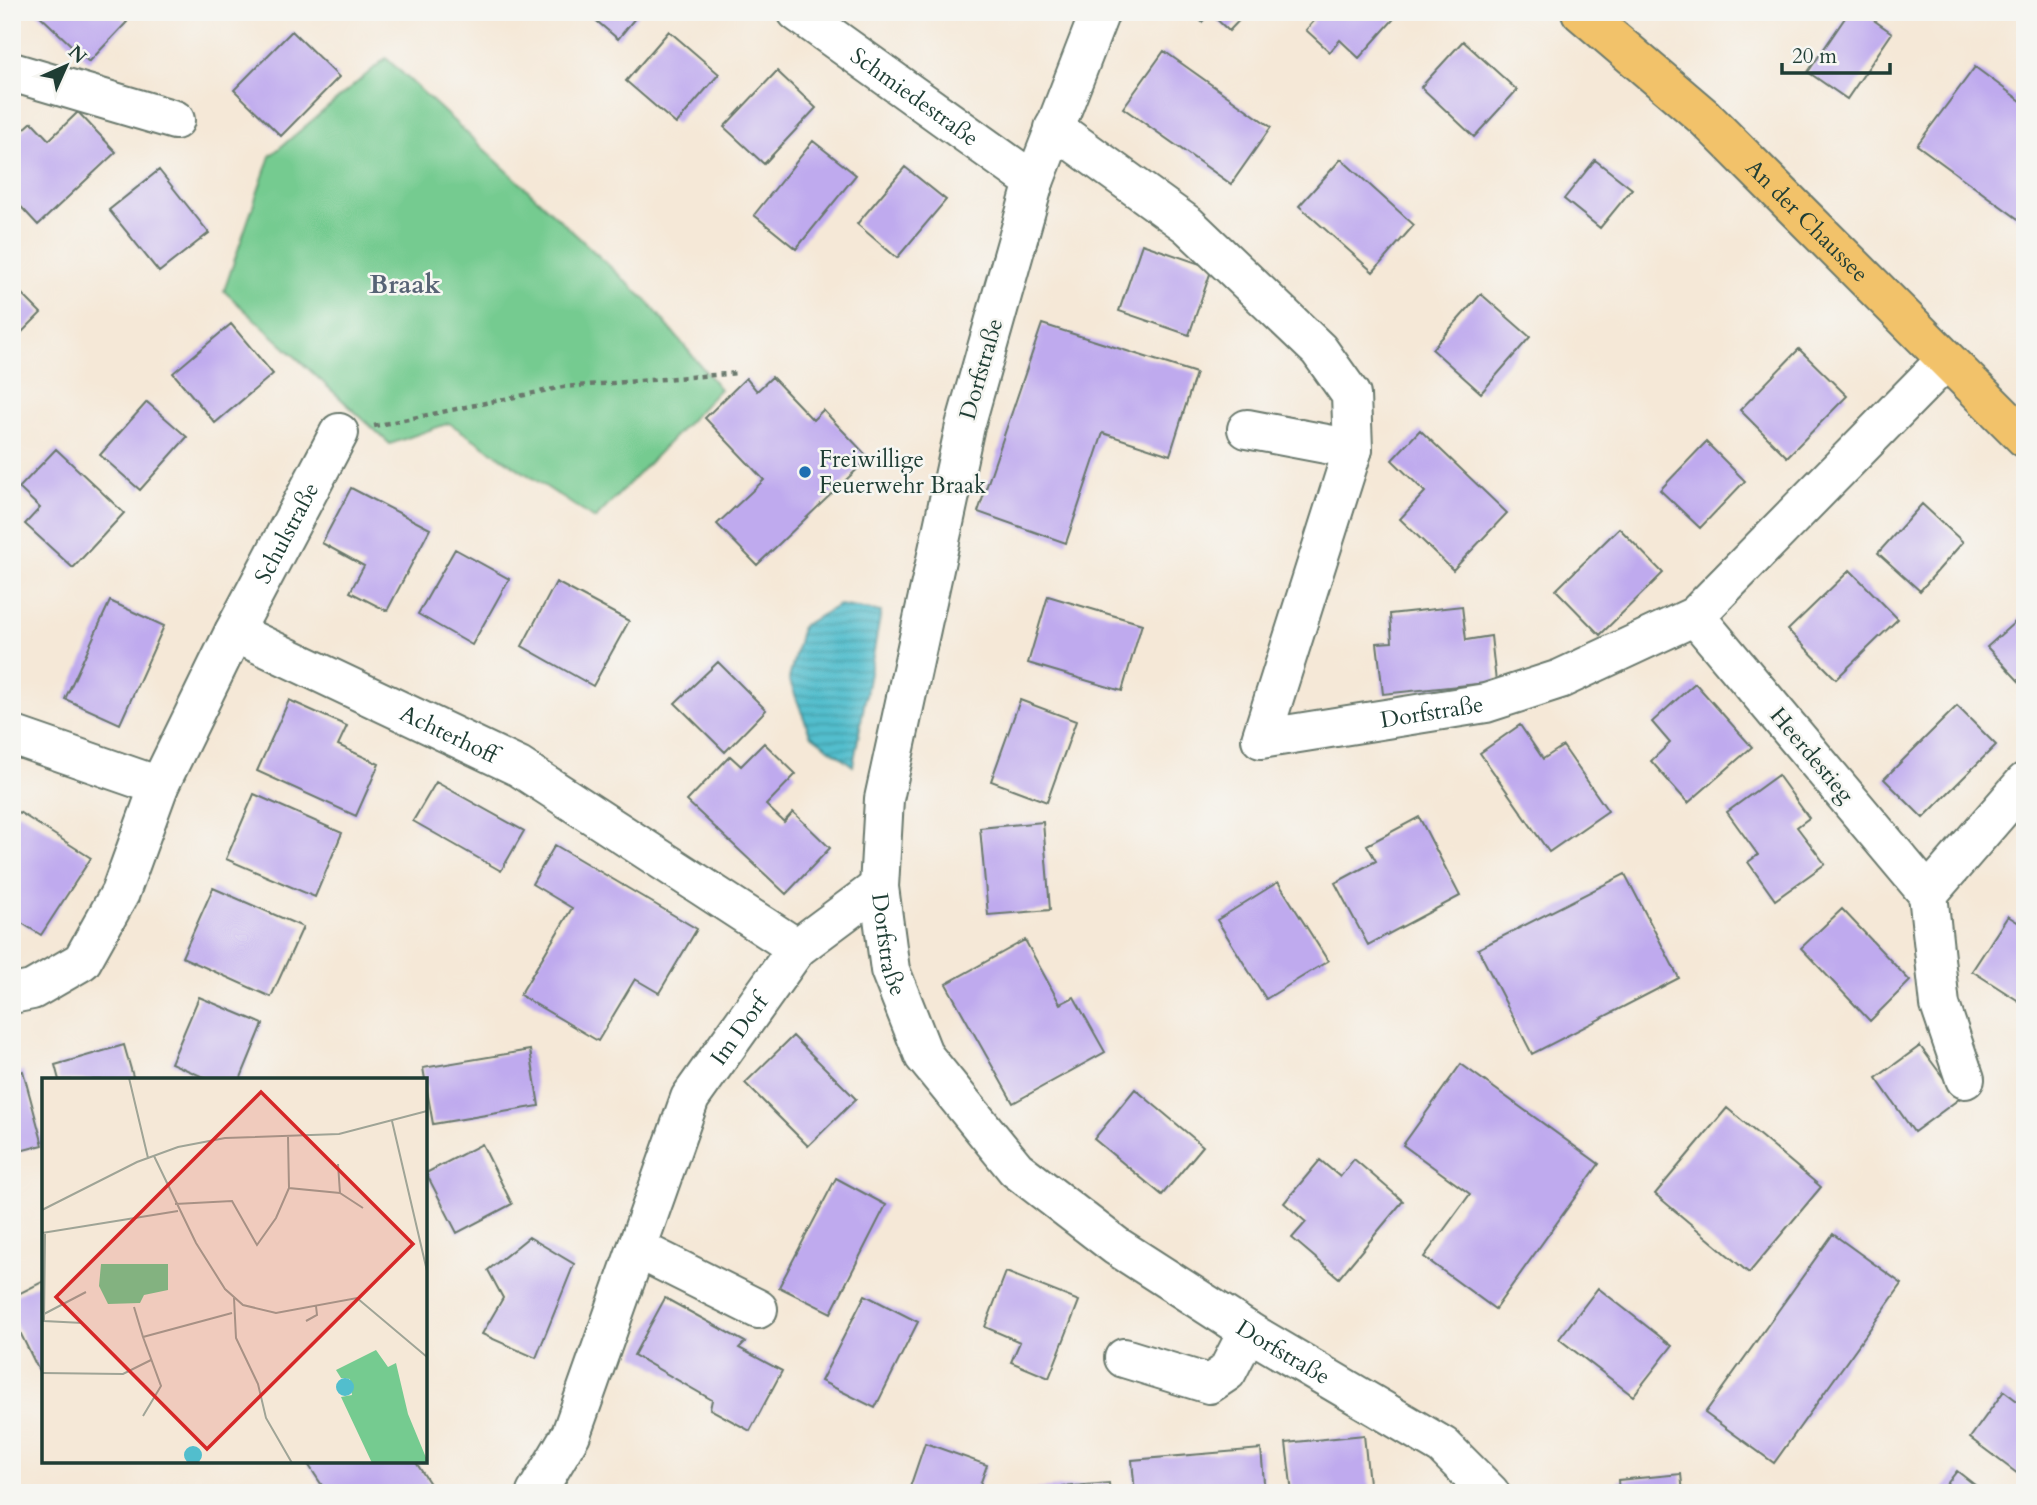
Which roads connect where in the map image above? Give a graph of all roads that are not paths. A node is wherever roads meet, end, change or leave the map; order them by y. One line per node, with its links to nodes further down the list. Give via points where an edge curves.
1 (797, 12): 7 (street, Schmiedestraße)
2 (1100, 12): 6 (street, Dorfstraße)
3 (1581, 12): 8 (main road, An der Chaussee, via 1704,117)
4 (12, 72): 5 (street)
5 (175, 120)
6 (1054, 128): 7 (street, Dorfstraße); 12 (street, Dorfstraße, via 1188,225 1319,350 1350,395)
7 (1034, 181): 18 (street, Dorfstraße, via 962,439 884,799)
8 (1946, 360): 11 (main road, An der Chaussee); 13 (street)
9 (1247, 429): 12 (street)
10 (339, 433): 14 (street, Schulstraße)
11 (2025, 438)
12 (1353, 449): 13 (street, Dorfstraße, via 1261,739 1486,703 1560,679)
13 (1695, 616): 19 (street, Heerdestieg)
14 (234, 632): 17 (street); 20 (street, Achterhoff, via 519,767)
15 (12, 735): 17 (street)
16 (2025, 782): 19 (street)
17 (159, 786): 21 (street, via 120,893 82,961 32,990)
18 (879, 887): 20 (street, Im Dorf); 25 (street, Dorfstraße, via 890,970 924,1056 1016,1169 1116,1246)
19 (1928, 894): 22 (street, via 1940,1005)
20 (797, 948): 23 (street, Im Dorf, via 690,1098)
21 (12, 994)
22 (1965, 1079)
23 (638, 1249): 24 (street); 27 (street, Im Dorf, via 571,1434)
24 (758, 1309)
25 (1248, 1331): 26 (street, via 1227,1372 1209,1384); 28 (street, Dorfstraße, via 1443,1446)
26 (1124, 1358)
27 (536, 1493)
28 (1490, 1493)

